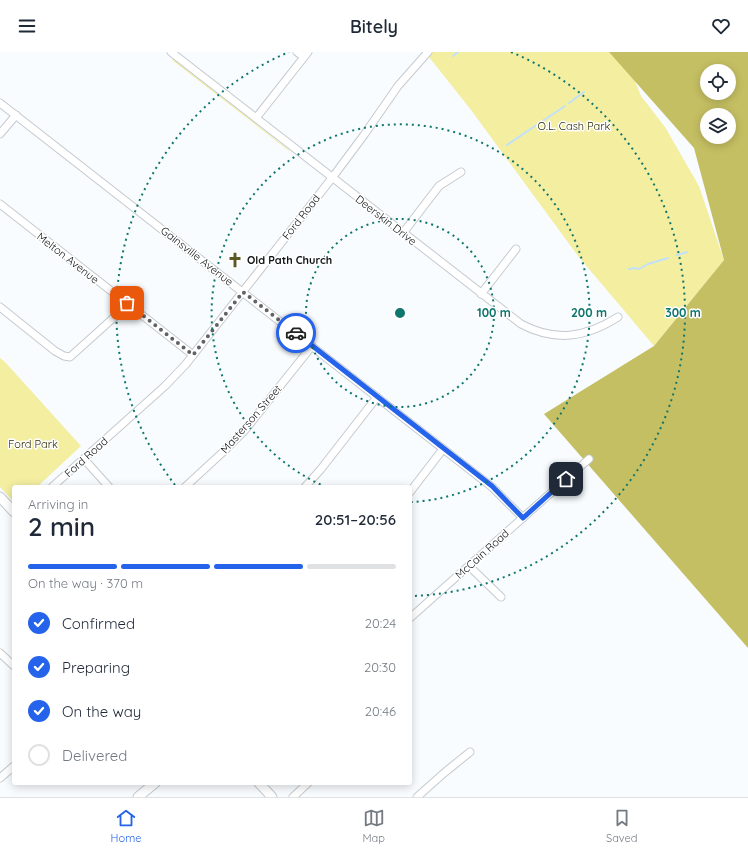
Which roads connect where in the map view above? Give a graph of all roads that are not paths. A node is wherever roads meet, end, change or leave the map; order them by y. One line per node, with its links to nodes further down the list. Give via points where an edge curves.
1 (171, 52): 7 (street, Deerskin Drive)
2 (297, 52): 3 (street)
3 (306, 54): 7 (street)
4 (425, 55): 10 (street, Ford Road, via 398,86)
5 (0, 103): 6 (street, Gainsville Avenue)
6 (16, 115): 8 (street); 14 (street, Gainsville Avenue)
7 (256, 118): 10 (street, Deerskin Drive)
8 (0, 134)
9 (461, 172): 12 (street, via 439,186)
10 (332, 178): 12 (street, Deerskin Drive); 14 (street, Ford Road)
11 (0, 204): 16 (street, Melton Avenue)
12 (403, 233): 15 (street, Deerskin Drive)
13 (516, 249): 15 (street)
14 (243, 292): 19 (street, Gainsville Avenue); 20 (street, Ford Road)
15 (481, 294): 18 (street, Deerskin Drive, via 521,324 547,334 567,336 586,333)
16 (127, 303): 17 (street, via 70,357 55,351); 20 (street, Melton Avenue)
17 (0, 307)
18 (618, 317)
19 (312, 346): 21 (street, Gainsville Avenue); 27 (street, Masterson Street, via 245,430)
20 (193, 355): 23 (street, Ford Road, via 165,386)
21 (377, 397): 22 (street, Gainsville Avenue); 28 (street)
22 (443, 449): 29 (street); 32 (street, Gainsville Avenue, via 498,491)
23 (84, 459): 25 (street, Ford Road); 26 (street)
24 (589, 459): 32 (street, McCain Road)
25 (54, 485)
26 (107, 485)
27 (187, 485)
28 (307, 485)
29 (412, 489)
30 (0, 497): 31 (street)
31 (12, 510)
32 (523, 518): 33 (street, McCain Road)
33 (469, 566): 34 (street); 35 (street, McCain Road)
34 (501, 597)
35 (412, 616)
36 (2, 658): 37 (street)
37 (12, 665)
38 (470, 752): 47 (street)
39 (12, 768): 40 (street)
40 (0, 778)
41 (153, 785): 44 (street)
42 (261, 785): 45 (street)
43 (306, 785): 46 (street)
44 (138, 797)
45 (272, 797)
46 (292, 797)
47 (417, 797)

